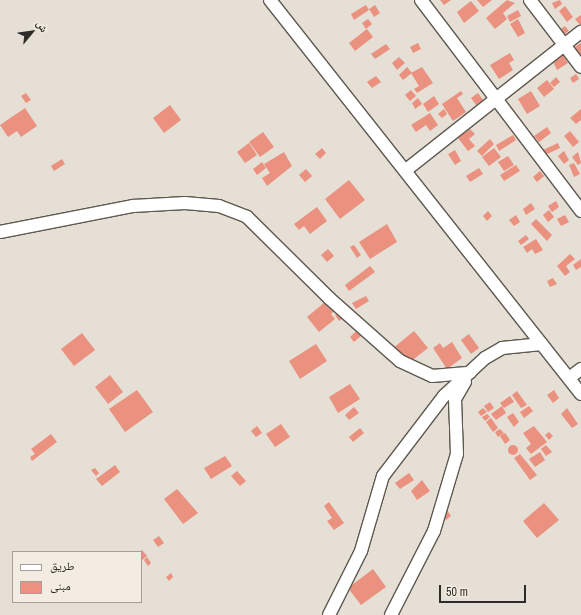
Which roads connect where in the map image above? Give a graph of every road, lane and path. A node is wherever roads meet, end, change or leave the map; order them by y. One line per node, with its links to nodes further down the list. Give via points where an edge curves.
1 (270, 0): 8 (street)
2 (421, 0): 7 (street)
3 (530, 0): 5 (street)
4 (581, 32): 5 (street)
5 (564, 44): 6 (street); 7 (street)
6 (581, 67)
7 (495, 99): 8 (street); 9 (street)
8 (406, 170): 11 (street)
9 (581, 211)
10 (0, 232): 13 (street, via 133,206 185,203 219,206 247,217 328,298 400,361 432,376)
11 (542, 344): 13 (street, via 502,348 485,358); 14 (street)
12 (581, 369): 14 (street)
13 (470, 373): 16 (street, via 444,396 383,476 361,551); 17 (street, via 455,399 457,454 434,532)
14 (569, 378): 15 (street)
15 (581, 394)
16 (329, 615)
17 (391, 615)

